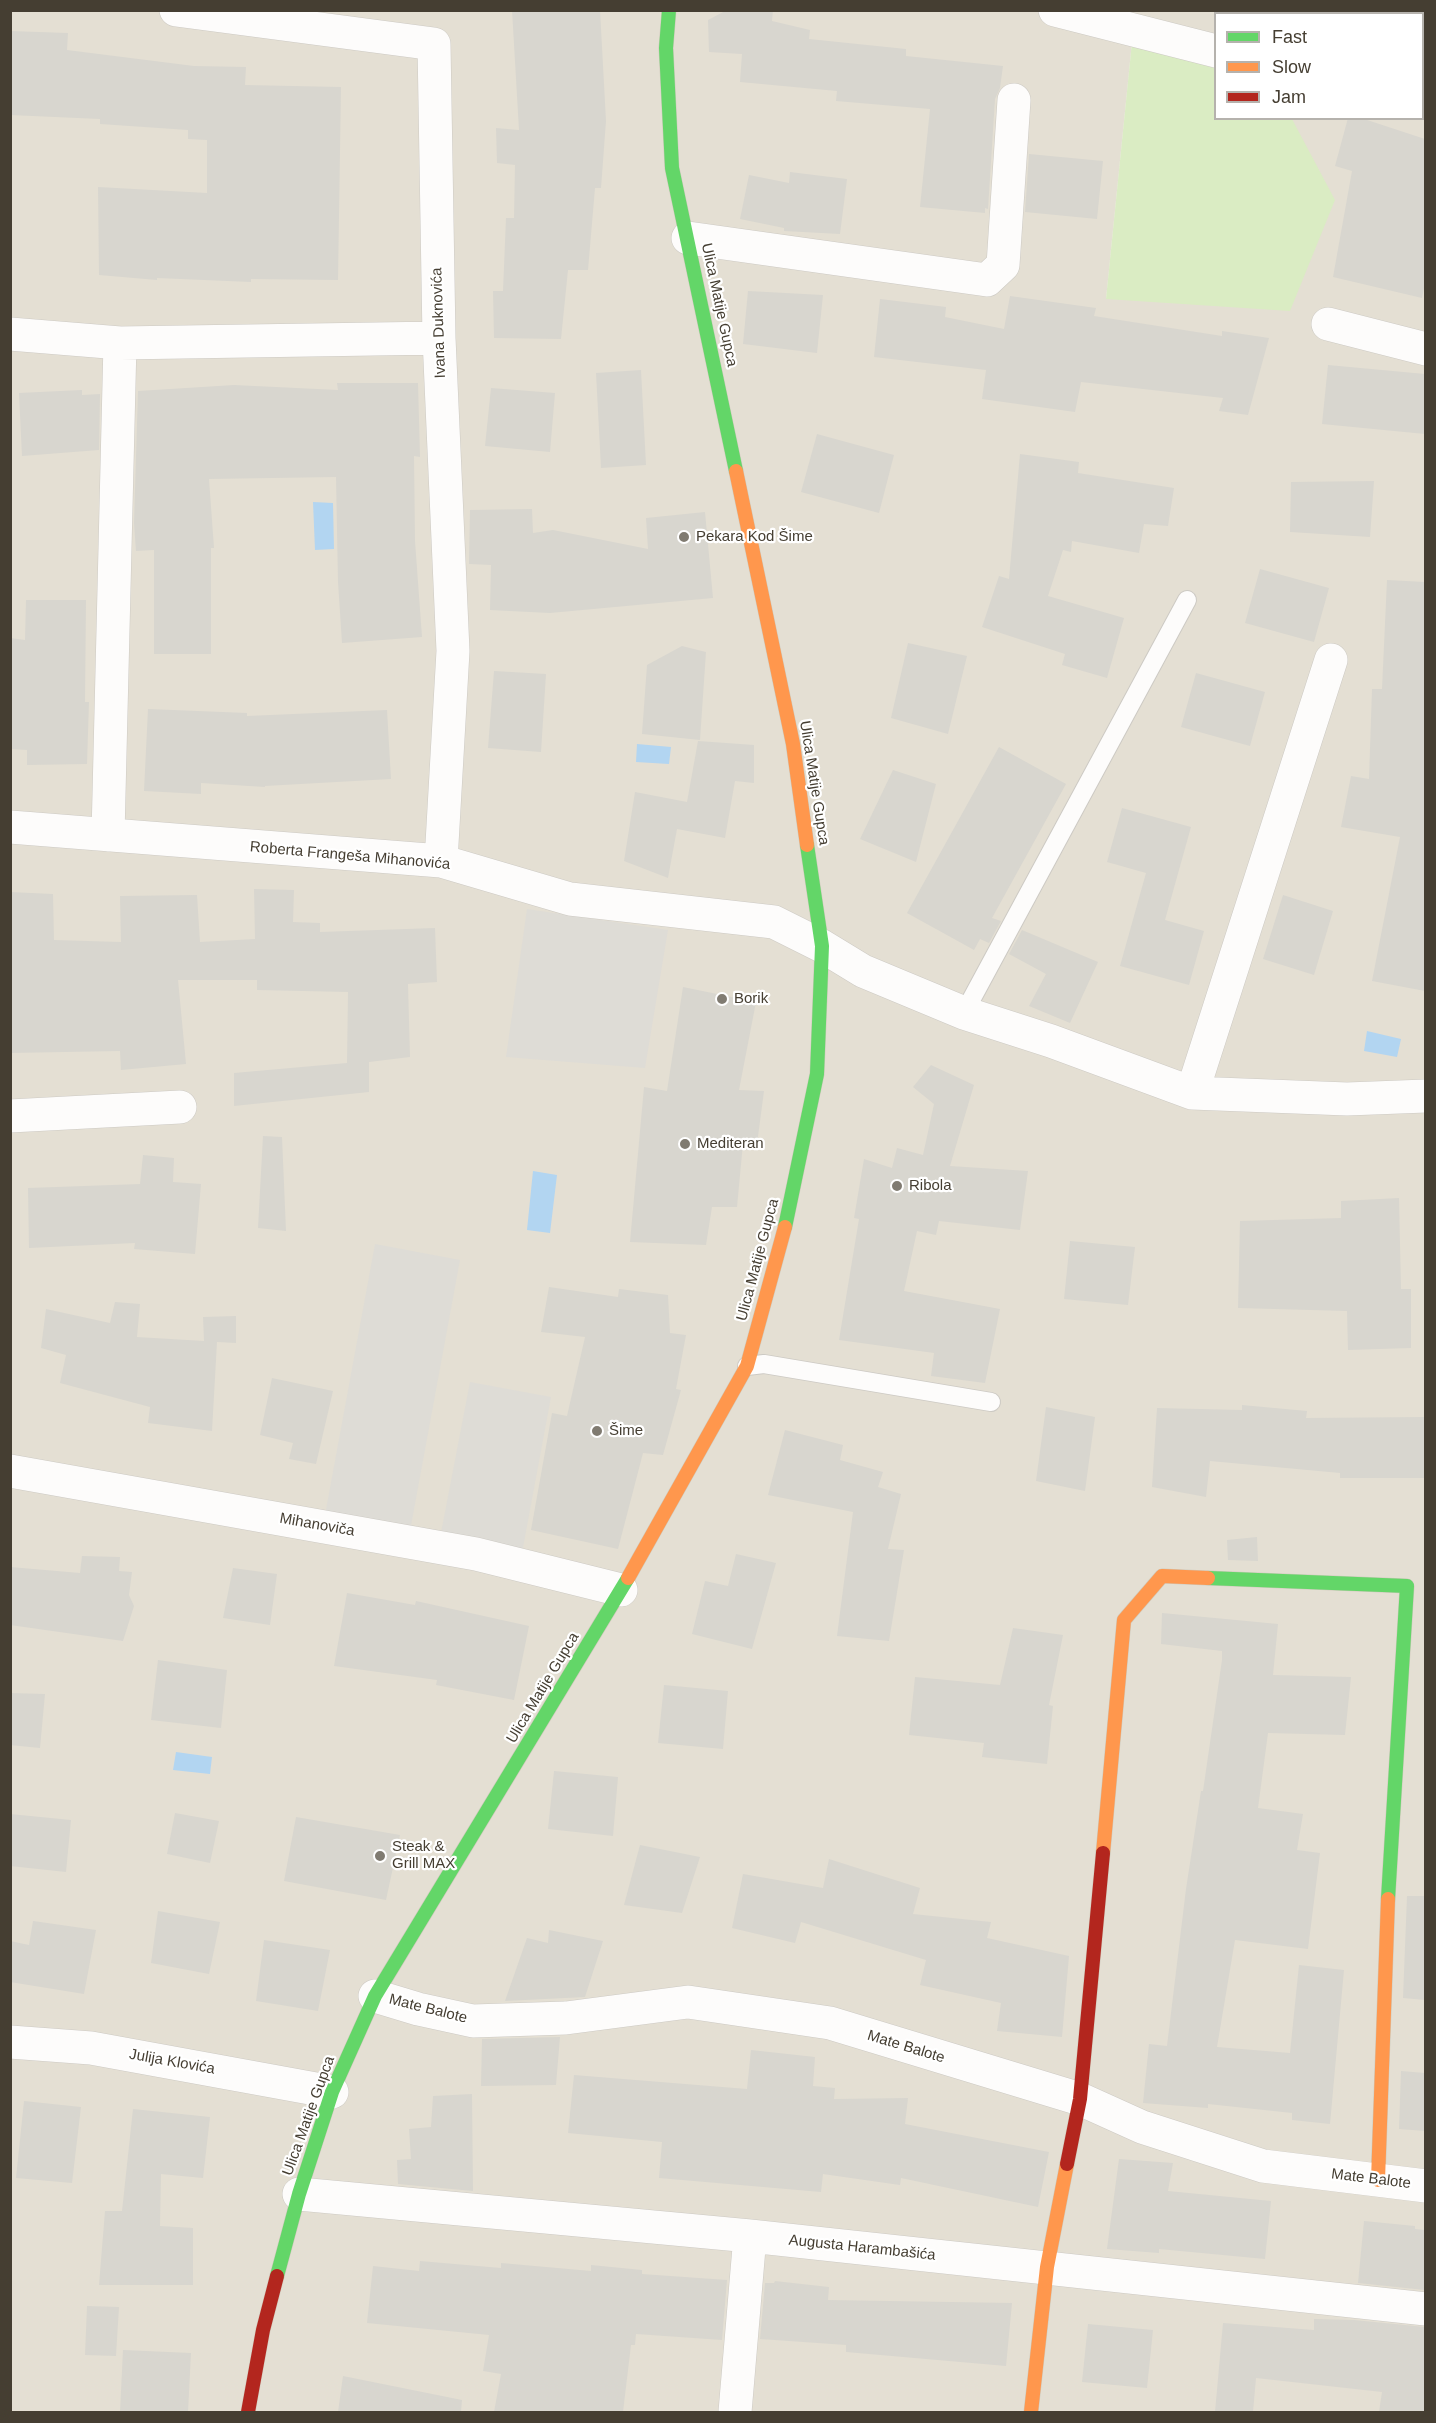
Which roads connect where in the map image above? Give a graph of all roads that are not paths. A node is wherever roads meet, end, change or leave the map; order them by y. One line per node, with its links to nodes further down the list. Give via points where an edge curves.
1 (176, 10): 9 (street, Ivana Duknovića, via 434,44)
2 (669, 10): 6 (street, Ulica Matije Gupca, via 666,48 672,168)
3 (1055, 10): 4 (street)
4 (1214, 51)
5 (1014, 100): 6 (street, via 1003,265 987,280)
6 (688, 238): 17 (street, Ulica Matije Gupca, via 793,744)
7 (1328, 324): 11 (street)
8 (10, 334): 10 (street)
9 (439, 338): 10 (street); 16 (street, Ivana Duknovića, via 453,651)
10 (120, 343): 15 (street)
11 (1425, 349)
12 (1187, 600): 18 (lane)
13 (1331, 660): 19 (street)
14 (10, 827): 15 (street, Roberta Frangeša Mihanovića)
15 (108, 835): 16 (street, Roberta Frangeša Mihanovića)
16 (441, 861): 17 (street, Roberta Frangeša Mihanovića, via 570,898 774,922)
17 (822, 946): 18 (street, Roberta Frangeša Mihanovića, via 863,971); 23 (street, Ulica Matije Gupca, via 817,1074 788,1214)
18 (964, 1013): 19 (street, Roberta Frangeša Mihanovića)
19 (1192, 1093): 20 (street, Roberta Frangeša Mihanovića, via 1347,1099)
20 (1425, 1096)
21 (180, 1107): 22 (street)
22 (10, 1116)
23 (747, 1366): 24 (lane, via 765,1364); 27 (street, Ulica Matije Gupca)
24 (992, 1402)
25 (10, 1471): 27 (street, Mihanoviča, via 476,1554)
26 (1416, 1586): 31 (street, via 1162,1576 1124,1620); 32 (street, via 1389,1881)
27 (621, 1590): 28 (street, Ulica Matije Gupca)
28 (375, 1996): 30 (street, Ulica Matije Gupca); 31 (street, Mate Balote, via 473,2021 566,2018 688,2002 830,2023)
29 (10, 2042): 30 (street, Julija Klovića, via 91,2048)
30 (332, 2092): 34 (street, Ulica Matije Gupca)
31 (1080, 2099): 32 (street, Mate Balote, via 1142,2127 1263,2166); 36 (street)
32 (1378, 2180): 33 (street, Mate Balote)
33 (1425, 2186)
34 (298, 2194): 35 (street, Augusta Harambašića); 38 (street, Ulica Matije Gupca, via 263,2330)
35 (750, 2236): 36 (street, Augusta Harambašića); 39 (street)
36 (1047, 2267): 37 (street, Augusta Harambašića); 40 (street)
37 (1425, 2309)
38 (248, 2412)
39 (735, 2412)
40 (1031, 2412)

